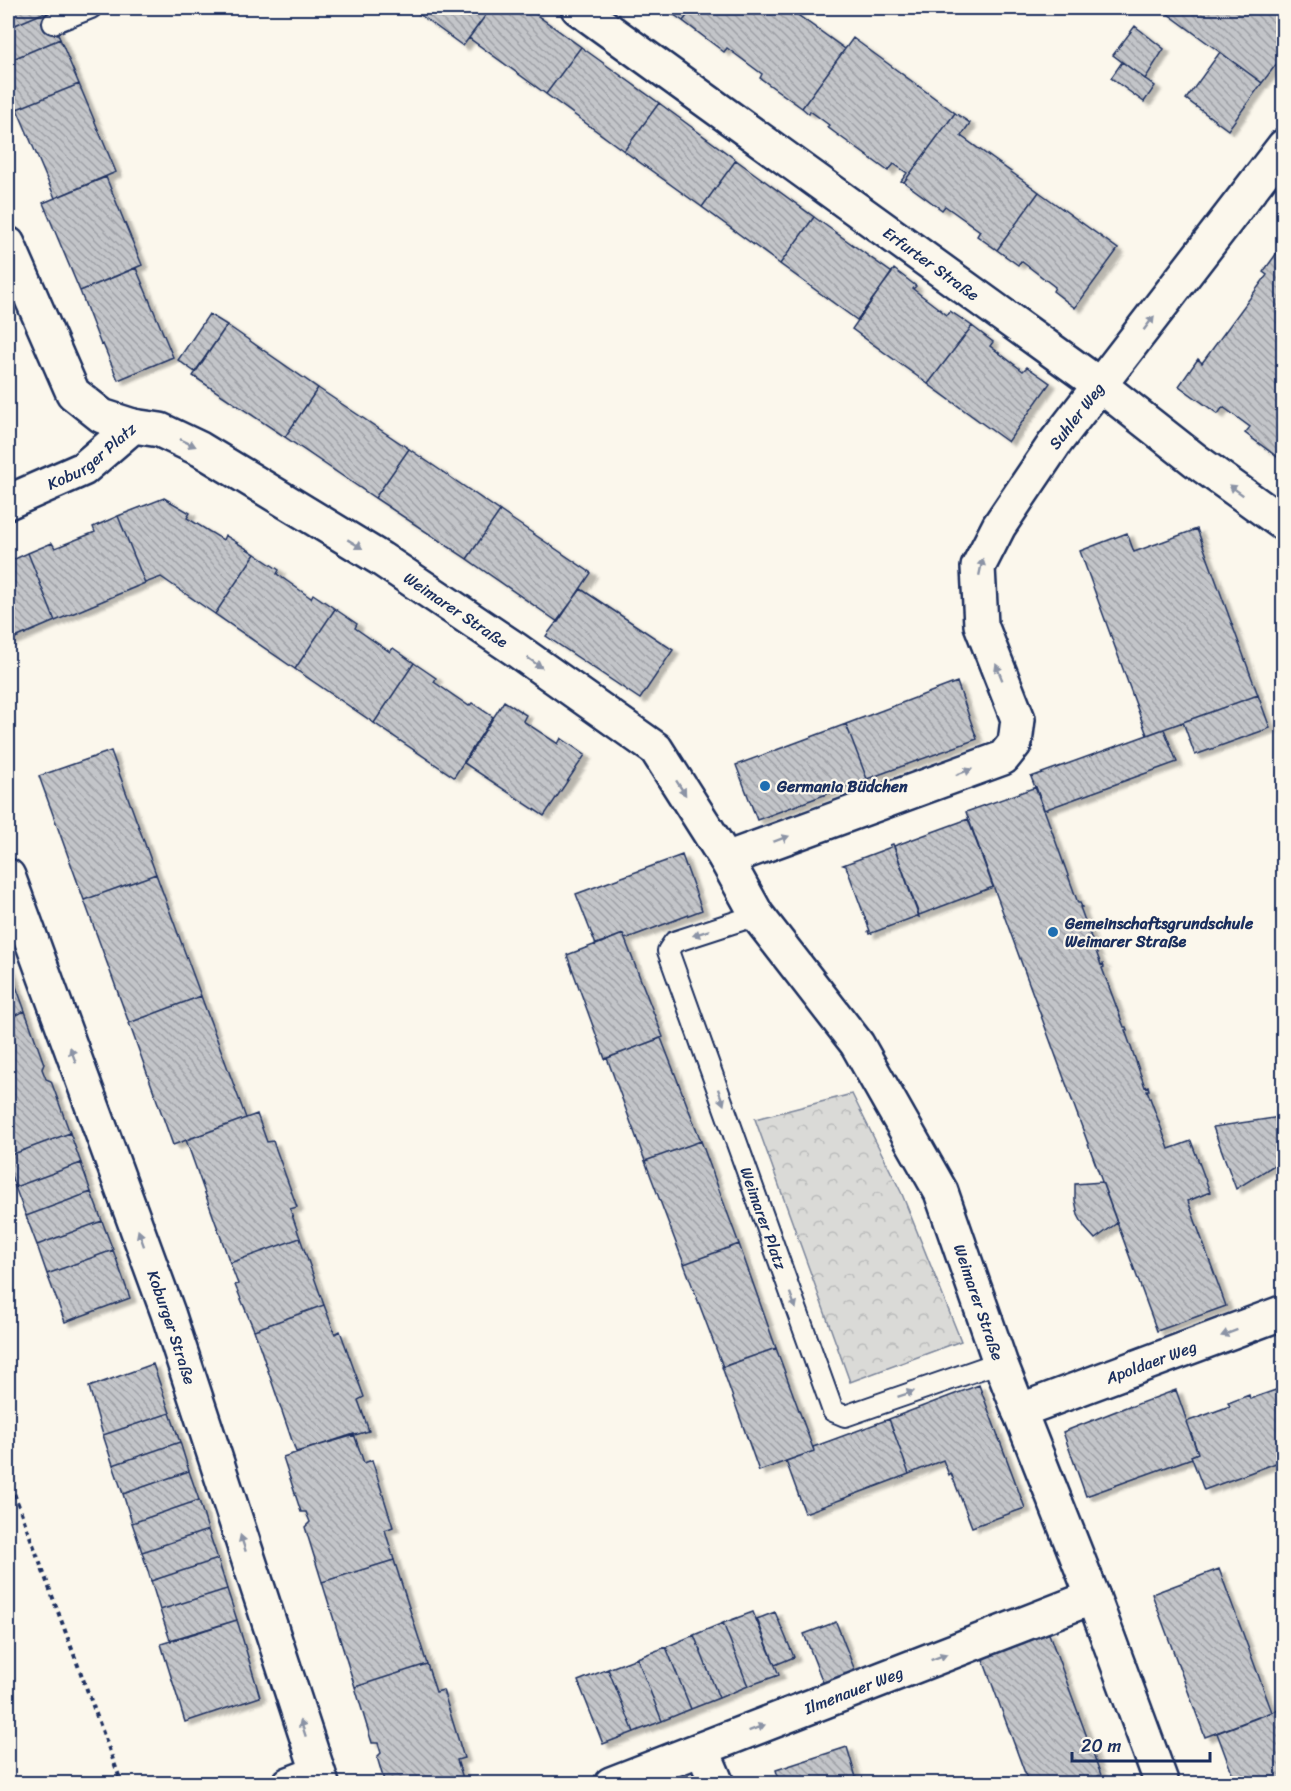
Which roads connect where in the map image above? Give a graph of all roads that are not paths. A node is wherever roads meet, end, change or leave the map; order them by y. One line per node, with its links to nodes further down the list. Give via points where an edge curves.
1 (91, 8): 3 (lane)
2 (578, 8): 6 (street, Erfurter Straße)
3 (53, 23)
4 (1284, 146): 6 (street, Suhler Weg, one-way to 4)
5 (9, 254): 7 (street, Koburger Platz, via 73,393 102,416)
6 (1101, 386): 9 (street, Erfurter Straße, one-way to 6, via 1195,460); 10 (street, Suhler Weg, one-way to 6, via 1003,758 1016,743 1018,719 981,625 978,567 999,526)
7 (133, 426): 8 (street, Koburger Platz, via 83,469); 10 (street, Weimarer Straße, one-way to 10, via 160,430 200,448 381,559 656,749)
8 (8, 502)
9 (1281, 518)
10 (726, 859): 12 (street, Weimarer Straße)
11 (8, 876): 18 (street, Koburger Straße, one-way to 11, via 168,1313)
12 (757, 915): 14 (street, Weimarer Straße, via 857,1044 941,1192); 14 (lane, Weimarer Platz, one-way to 14, via 674,942 668,951 833,1411 845,1416)
13 (1284, 1312): 15 (street, Apoldaer Weg, one-way to 15)
14 (1000, 1362): 15 (street, Weimarer Straße)
15 (1019, 1411): 16 (street, Weimarer Straße)
16 (1093, 1597): 17 (street, Ilmenauer Weg, one-way to 16); 21 (street, Weimarer Straße)
17 (702, 1749): 19 (street, Ilmenauer Weg); 20 (street)
18 (310, 1780)
19 (612, 1784)
20 (717, 1784)
21 (1162, 1784)

